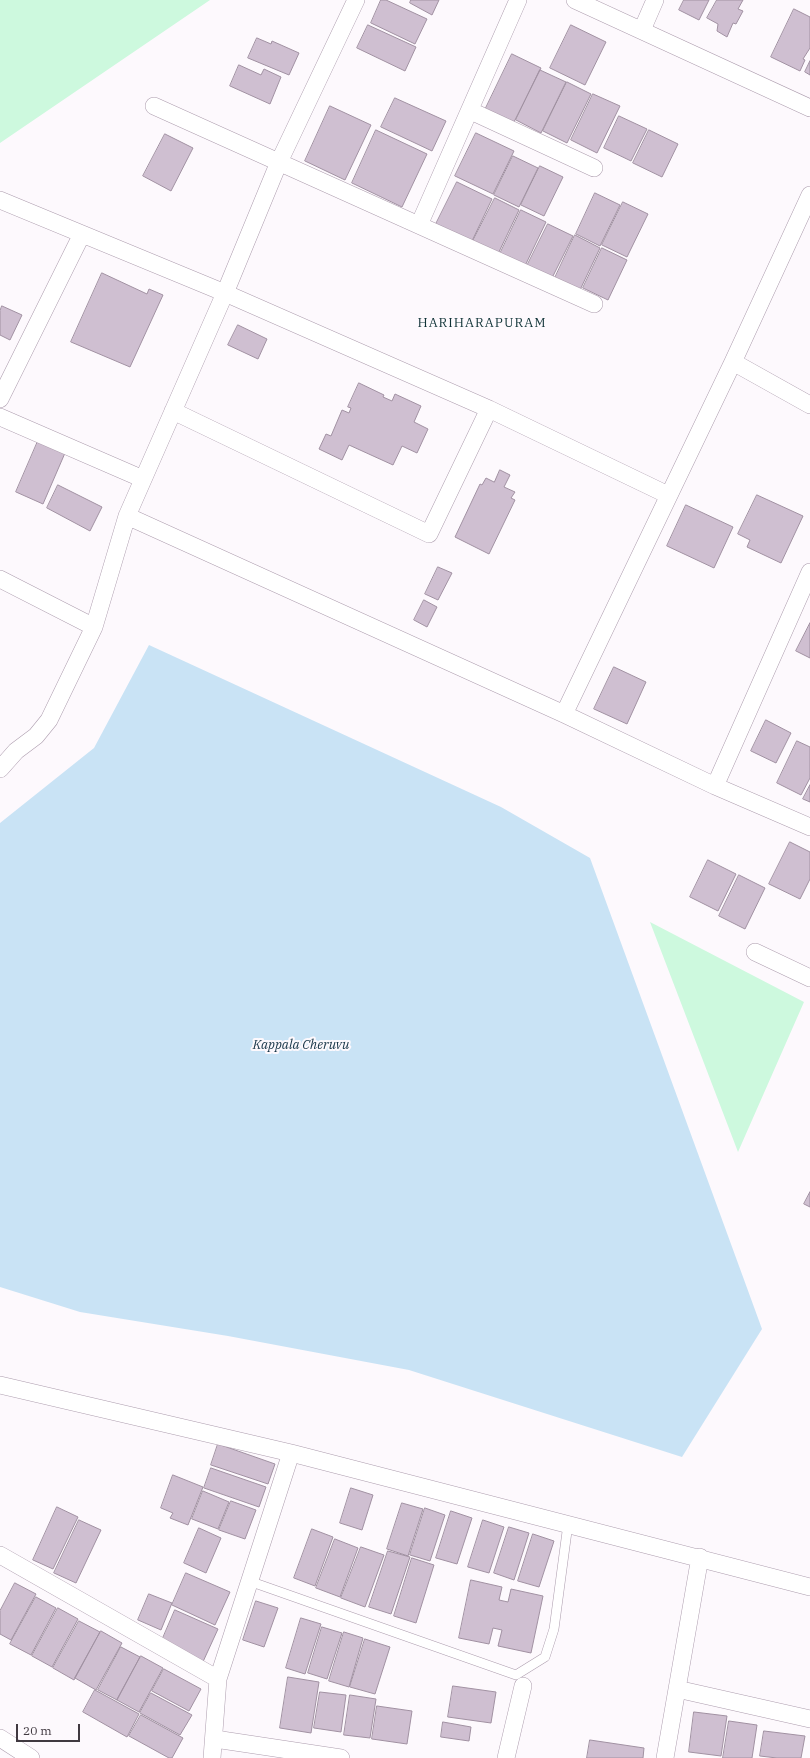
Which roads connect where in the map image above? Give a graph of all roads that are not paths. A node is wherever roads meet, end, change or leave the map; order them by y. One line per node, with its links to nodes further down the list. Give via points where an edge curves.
1 (356, 0): 9 (street)
2 (518, 0): 8 (street)
3 (575, 0): 5 (street)
4 (655, 0): 5 (street)
5 (642, 30): 7 (street)
6 (154, 106): 9 (street)
7 (810, 108)
8 (471, 111): 10 (street); 13 (street)
9 (279, 162): 13 (street); 15 (street)
10 (594, 168)
11 (810, 195): 17 (street)
12 (0, 200): 14 (street)
13 (419, 225): 16 (street)
14 (82, 234): 15 (street); 18 (street)
15 (225, 293): 20 (street); 21 (street)
16 (594, 304)
17 (733, 362): 19 (street); 24 (street)
18 (0, 400)
19 (810, 404)
20 (489, 409): 21 (street, via 429,534); 24 (street)
21 (173, 411): 23 (street)
22 (0, 417): 23 (street)
23 (143, 479): 25 (street)
24 (668, 495): 29 (street)
25 (127, 516): 28 (street); 29 (street)
26 (810, 572): 32 (street)
27 (0, 579): 28 (street)
28 (94, 626): 30 (street, via 48,720 36,736)
29 (564, 714): 32 (street)
30 (6, 752): 31 (street)
31 (0, 769)
32 (715, 786): 33 (street)
33 (810, 827)
34 (755, 952): 35 (street)
35 (810, 978)
36 (0, 1385): 37 (street)
37 (291, 1453): 38 (street); 41 (street)
38 (568, 1524): 40 (street); 41 (lane, via 554,1629 545,1657 516,1675)
39 (0, 1555): 43 (street)
40 (700, 1558): 42 (street); 45 (street)
41 (249, 1581): 43 (street)
42 (810, 1587)
43 (218, 1679): 48 (street)
44 (523, 1686): 52 (street)
45 (677, 1689): 46 (street); 53 (street)
46 (810, 1719)
47 (0, 1738): 49 (street)
48 (215, 1739): 50 (street); 51 (street)
49 (31, 1758)
50 (212, 1758)
51 (341, 1758)
52 (506, 1758)
53 (665, 1758)

